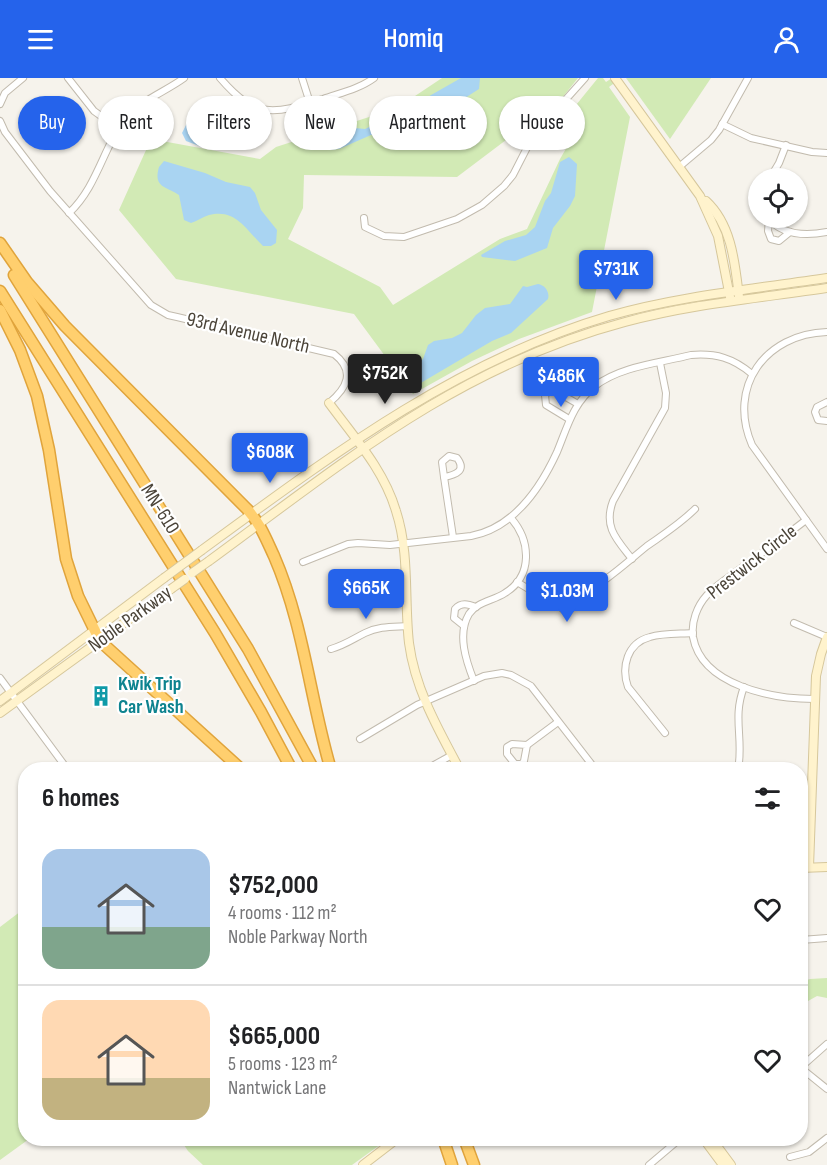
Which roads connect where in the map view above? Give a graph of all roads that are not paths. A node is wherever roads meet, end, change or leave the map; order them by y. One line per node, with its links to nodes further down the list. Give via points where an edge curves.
1 (23, 78): 14 (street, via 5,93)
2 (68, 78): 15 (street)
3 (184, 78): 10 (street)
4 (220, 78): 11 (street)
5 (302, 78): 12 (street)
6 (374, 78): 13 (street)
7 (585, 78): 24 (street, via 533,136 513,175 482,205 457,219 404,237 374,233 365,227)
8 (615, 78): 21 (main road)
9 (748, 78): 17 (street)
10 (156, 96)
11 (238, 96)
12 (308, 96)
13 (331, 96)
14 (0, 104)
15 (98, 114)
16 (0, 121): 23 (street, 93rd Avenue North)
17 (722, 124): 18 (street, via 742,135); 21 (street, via 711,140)
18 (786, 145): 20 (street); 22 (street)
19 (108, 150): 23 (street, via 86,194)
20 (827, 153)
21 (679, 167): 34 (main road, via 725,229 732,250)
22 (776, 168)
23 (69, 213): 40 (street, 93rd Avenue North, via 159,310 334,354 345,364 347,379)
24 (364, 218)
25 (768, 228): 27 (street, via 771,238 779,241)
26 (780, 228): 27 (street)
27 (790, 232): 28 (street)
28 (827, 232)
29 (0, 243): 48 (highway, via 50,309)
30 (0, 252): 88 (highway, MN-610, via 243,641)
31 (827, 278): 34 (main road)
32 (827, 288): 34 (main road)
33 (0, 291): 87 (highway, MN-610, via 215,633)
34 (734, 297): 44 (main road, Noble Parkway, via 635,309 548,337 467,373); 45 (main road, Noble Parkway, via 646,316 548,346 458,389)
35 (0, 310): 64 (highway, via 37,396 66,559)
36 (827, 332): 38 (street, via 789,340 769,353)
37 (660, 363): 38 (street, via 716,355 739,363); 41 (street, via 615,374 594,387); 55 (street, via 665,408 613,501 609,516 612,531)
38 (752, 374): 50 (street, via 743,409 747,434 758,456)
39 (827, 402): 43 (street, via 815,411 818,420)
40 (329, 403): 44 (main road, 93rd Avenue North)
41 (578, 404): 42 (street); 42 (street, via 554,391 545,395 546,405)
42 (569, 419): 49 (street, via 546,472)
43 (827, 421)
44 (356, 439): 45 (main road, 93rd Avenue North); 48 (main road, Noble Parkway)
45 (362, 448): 51 (main road, Noble Parkway); 53 (main road, 93rd Avenue North, via 388,490)
46 (444, 477): 52 (street)
47 (695, 509): 55 (street)
48 (251, 514): 51 (highway); 64 (main road, Noble Parkway, bridge)
49 (511, 518): 52 (street, via 482,534); 57 (street, via 521,530 526,547 525,566)
50 (806, 520): 54 (street); 65 (street, Prestwick Circle, via 707,595 696,613)
51 (259, 524): 67 (main road, Noble Parkway, bridge); 89 (highway, via 293,610)
52 (453, 537): 53 (street)
53 (404, 544): 56 (street, via 348,544); 62 (main road, 93rd Avenue North)
54 (827, 549)
55 (632, 560): 58 (street)
56 (303, 562)
57 (517, 582): 59 (street, via 543,595); 60 (street, via 506,593)
58 (576, 596): 59 (street); 59 (street, via 568,611 559,606)
59 (559, 597)
60 (476, 607): 63 (street); 63 (street, via 460,604 455,609 454,618)
61 (794, 623): 66 (street)
62 (408, 626): 68 (street, via 379,628); 77 (main road, 93rd Avenue North, via 414,669)
63 (464, 626): 71 (street)
64 (94, 629): 67 (highway); 73 (main road, Noble Parkway)
65 (693, 633): 72 (street, via 704,662 720,676); 80 (street, via 648,637 634,647 625,662 628,687)
66 (827, 637): 74 (main road, via 818,665)
67 (100, 641): 69 (highway); 76 (main road, Noble Parkway)
68 (331, 649)
69 (134, 672): 85 (highway, via 151,696); 86 (highway)
70 (0, 678): 73 (street)
71 (474, 681): 77 (street); 79 (street, via 484,676 511,675 527,683)
72 (744, 687): 74 (street, via 769,695); 93 (street, via 737,713)
73 (11, 693): 75 (main road, Noble Parkway); 76 (street)
74 (814, 699): 94 (main road)
75 (0, 701)
76 (17, 701): 78 (main road, Noble Parkway); 84 (street)
77 (425, 702): 81 (street); 83 (main road, 93rd Avenue North)
78 (0, 713)
79 (558, 722): 82 (street); 92 (street)
80 (665, 733)
81 (360, 739)
82 (527, 745)
83 (452, 755): 90 (street); 91 (main road, 93rd Avenue North)
84 (62, 762)
85 (224, 762)
86 (233, 762)
87 (288, 762)
88 (310, 762)
89 (329, 762)
90 (439, 762)
91 (456, 762)
92 (590, 762)
93 (739, 762)
94 (808, 811)
95 (808, 867): 96 (main road)
96 (827, 867)
97 (827, 938): 98 (street)
98 (808, 939)
99 (827, 1044): 100 (street)
100 (808, 1062)
101 (808, 1074): 102 (street)
102 (827, 1089)
103 (827, 1138): 110 (street, via 809,1152)
104 (388, 1146): 111 (main road)
105 (446, 1146): 112 (highway)
106 (467, 1146): 113 (highway)
107 (672, 1146): 114 (street)
108 (709, 1146): 115 (main road)
109 (717, 1146): 116 (main road)
110 (790, 1157)
111 (363, 1165)
112 (452, 1165)
113 (474, 1165)
114 (649, 1165)
115 (723, 1165)
116 (731, 1165)

